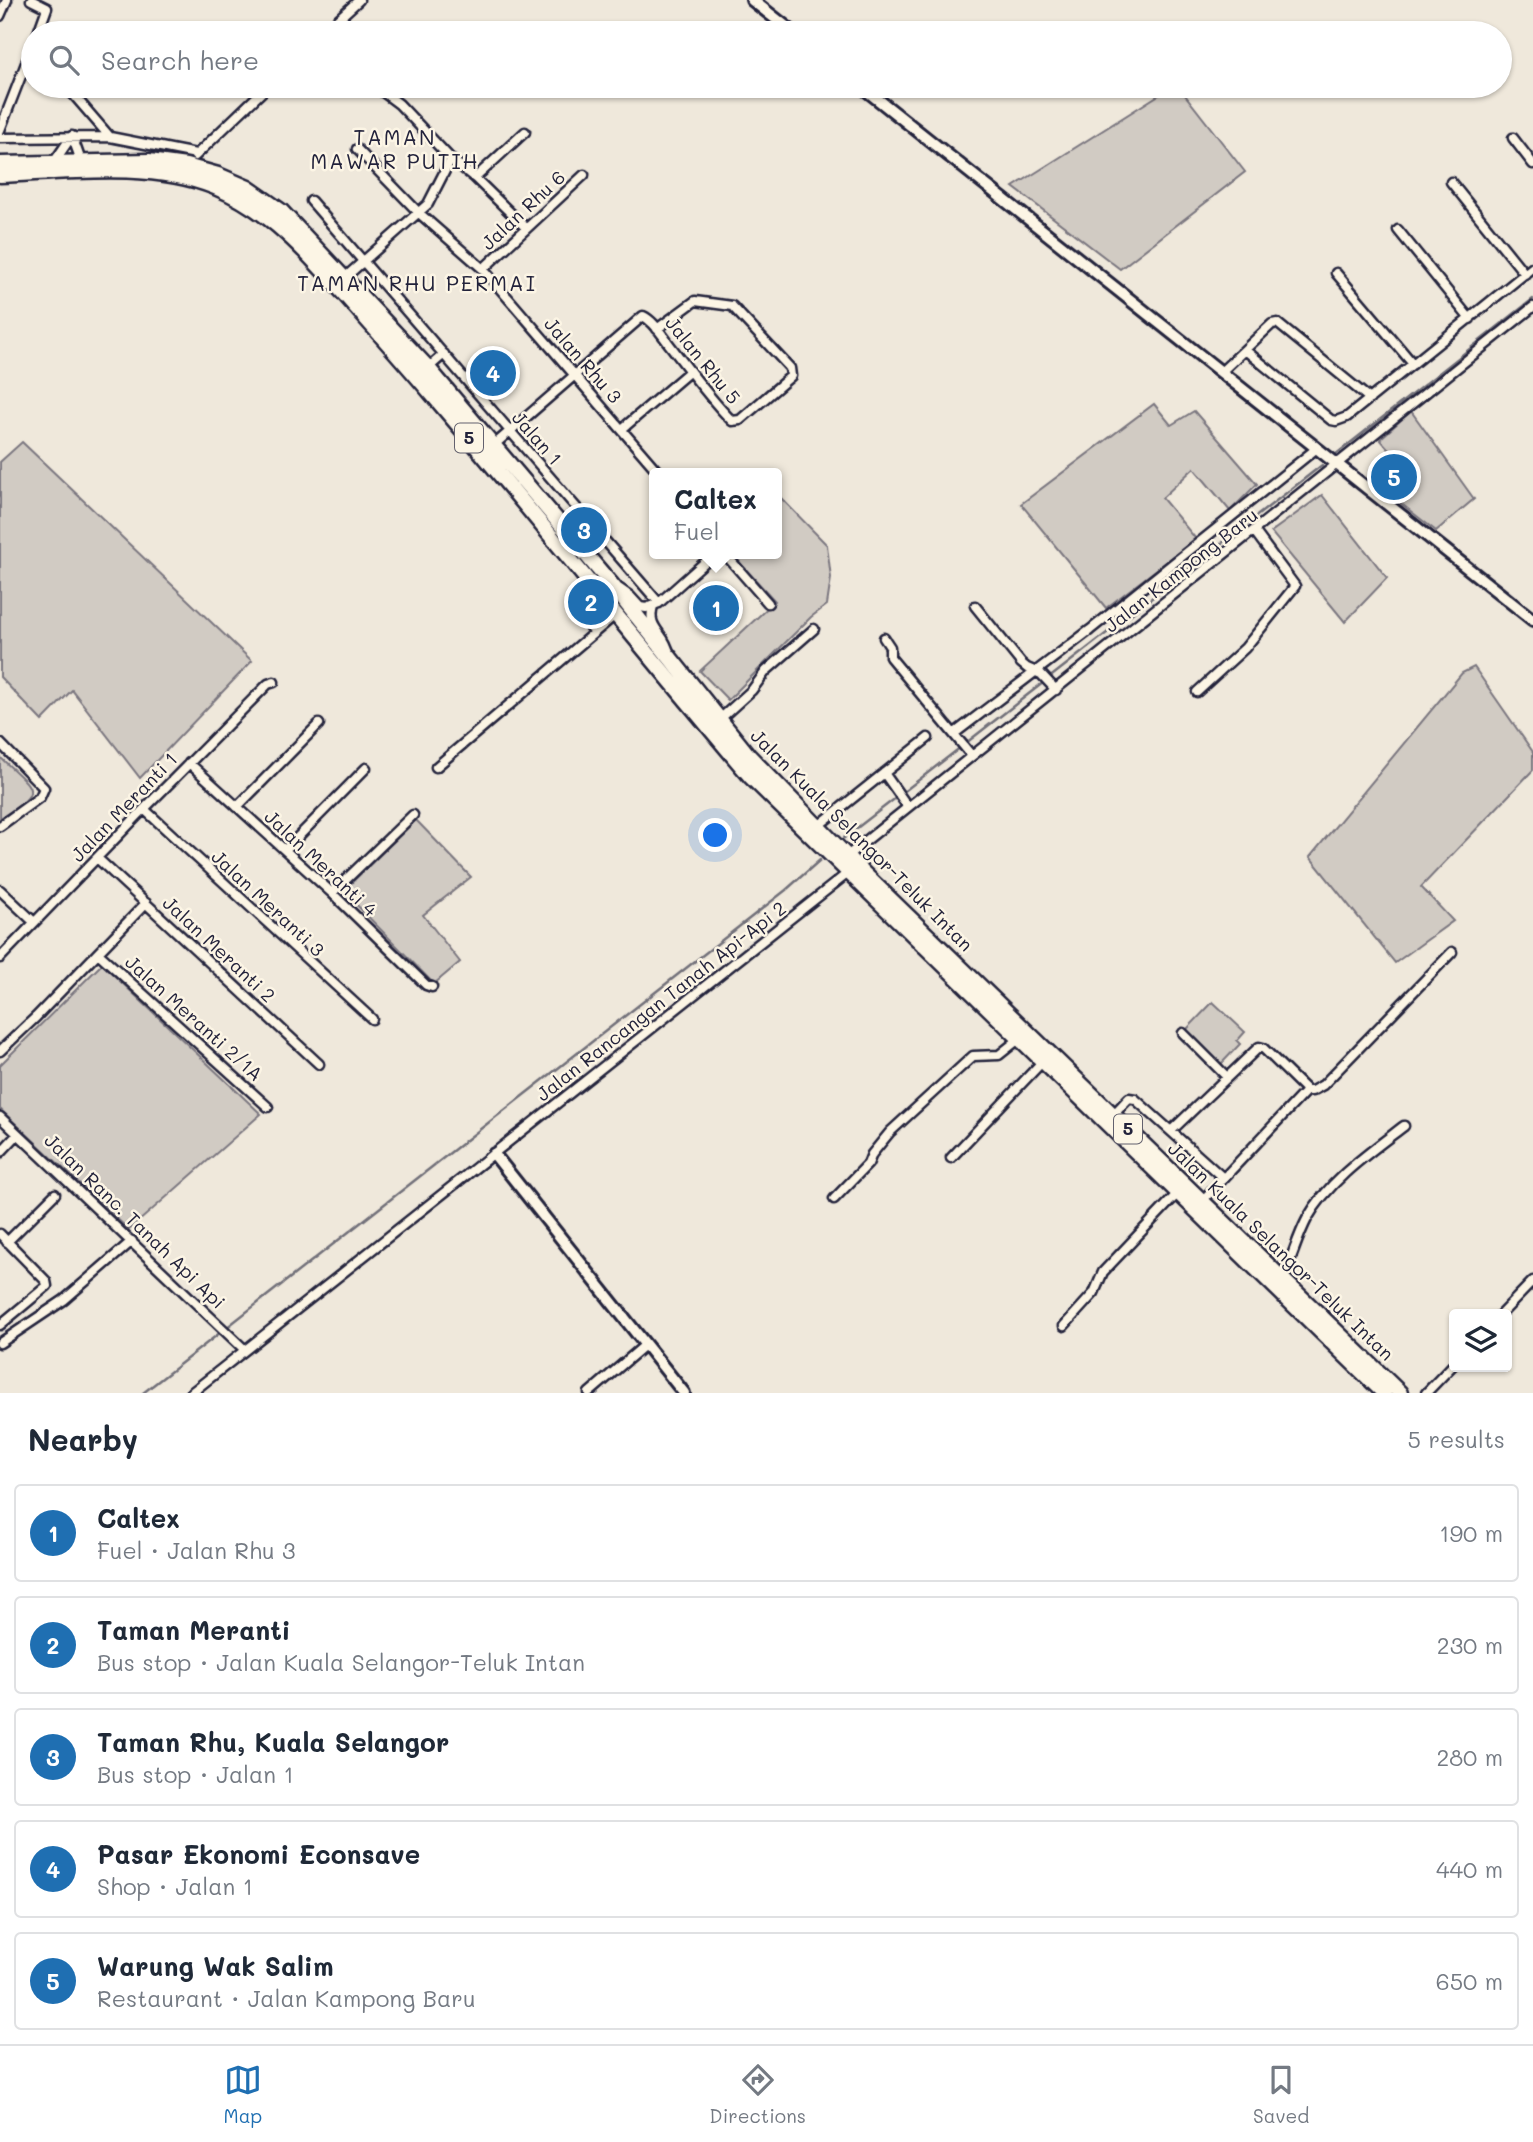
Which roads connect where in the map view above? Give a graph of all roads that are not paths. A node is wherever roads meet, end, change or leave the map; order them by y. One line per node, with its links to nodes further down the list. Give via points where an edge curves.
1 (7, 0): 5 (street)
2 (31, 0): 6 (street, via 47,8)
3 (359, 0): 7 (street)
4 (752, 0): 8 (street)
5 (0, 16)
6 (42, 21)
7 (336, 21)
8 (779, 21)
9 (21, 77): 14 (street)
10 (76, 98): 17 (street)
11 (255, 98): 21 (street)
12 (391, 98): 22 (street)
13 (876, 98): 50 (street)
14 (0, 130)
15 (525, 132): 30 (street)
16 (72, 136): 17 (street); 18 (street); 23 (street); 24 (street)
17 (110, 137): 21 (street)
18 (0, 138)
19 (1513, 138): 26 (street)
20 (357, 149): 33 (street, Jalan Rhu 3)
21 (196, 154): 27 (street)
22 (450, 159): 30 (street); 33 (street, via 434,195)
23 (81, 161): 24 (highway, Jalan Kuala Selangor-Teluk Intan / 5); 27 (highway, Jalan Kuala Selangor-Teluk Intan / 5)
24 (54, 162): 25 (highway, Jalan Kuala Selangor-Teluk Intan / 5)
25 (0, 164)
26 (1533, 164)
27 (186, 166): 41 (highway, Jalan Kuala Selangor-Teluk Intan / 5, via 248,188 281,211)
28 (0, 175): 41 (highway, Jalan Kuala Selangor-Teluk Intan / 5, via 149,172 214,186 273,220)
29 (584, 175): 34 (street, Jalan Rhu 6)
30 (475, 178): 34 (street)
31 (1451, 182): 40 (street)
32 (311, 201): 36 (street, Jalan 1)
33 (419, 213): 36 (street); 38 (street, Jalan Rhu 3)
34 (526, 228): 38 (street, Jalan Rhu 6)
35 (1398, 230): 43 (street)
36 (363, 261): 41 (street); 46 (street, Jalan 1)
37 (1533, 267): 40 (street)
38 (483, 269): 51 (street, Jalan Rhu 3)
39 (1336, 273): 47 (street)
40 (1525, 274): 43 (street)
41 (341, 281): 48 (highway, Jalan Kuala Selangor-Teluk Intan / 5); 67 (highway, Jalan Kuala Selangor-Teluk Intan / 5)
42 (1533, 307): 57 (street, Jalan Kampong Baru)
43 (1469, 319): 47 (street)
44 (657, 329): 49 (street, Jalan Rhu 5); 49 (street, Jalan Rhu 5, via 695,300 732,306 791,373 735,422); 51 (street, Jalan Rhu 5, via 647,317 640,317)
45 (1245, 350): 50 (street); 52 (street, via 1331,420 1347,417); 52 (street, via 1277,323)
46 (444, 354): 48 (street); 54 (street, Jalan 1)
47 (1413, 364): 52 (street)
48 (428, 368): 55 (highway, Jalan Kuala Selangor-Teluk Intan / 5)
49 (690, 371): 53 (street)
50 (1222, 371): 56 (street)
51 (574, 374): 53 (street, Jalan Rhu 3); 54 (street)
52 (1370, 399)
53 (622, 429): 58 (street, Jalan Rhu 3)
54 (510, 430): 55 (street); 64 (street, Jalan 1)
55 (495, 445): 62 (highway, Jalan Kuala Selangor-Teluk Intan / 5)
56 (1317, 448): 57 (street); 73 (street)
57 (1339, 465): 59 (street, Jalan Kampong Baru); 68 (street)
58 (655, 468)
59 (1255, 532): 75 (street, Jalan Kampong Baru); 76 (street, via 1294,586 1245,648)
60 (708, 559): 64 (street)
61 (729, 559): 63 (street)
62 (611, 584): 64 (street, via 640,607); 72 (highway, Jalan Kuala Selangor-Teluk Intan / 5)
63 (768, 603)
64 (656, 605): 72 (street, via 650,618 667,642)
65 (975, 606): 73 (street, via 1021,663)
66 (573, 607): 70 (street)
67 (615, 615): 70 (street); 96 (highway, Jalan Kuala Selangor-Teluk Intan / 5, via 751,777)
68 (1531, 616)
69 (814, 629): 77 (street)
70 (594, 632): 84 (street)
71 (884, 638): 79 (street, via 890,657)
72 (670, 656): 77 (highway, Jalan Kuala Selangor-Teluk Intan / 5)
73 (1038, 673): 75 (street); 79 (street)
74 (274, 682): 83 (street, Jalan Meranti 1)
75 (1053, 688): 82 (street, Jalan Kampong Baru)
76 (1197, 692)
77 (720, 719): 92 (highway, Jalan Kuala Selangor-Teluk Intan / 5)
78 (318, 724): 88 (street)
79 (955, 733): 82 (street)
80 (928, 738): 86 (street)
81 (0, 743): 91 (street, via 44,788 40,797)
82 (972, 757): 87 (street, Jalan Kampong Baru)
83 (189, 763): 88 (street, Jalan Meranti 4); 89 (street, Jalan Meranti 1)
84 (436, 767)
85 (366, 768): 93 (street)
86 (884, 773): 87 (street); 92 (street)
87 (905, 804): 94 (street, Jalan Kampong Baru)
88 (237, 807): 93 (street, Jalan Meranti 4)
89 (144, 809): 95 (street, Jalan Meranti 1); 105 (street, Jalan Meranti 3)
90 (413, 815): 98 (street)
91 (0, 826)
92 (818, 827): 94 (highway, Jalan Kuala Selangor-Teluk Intan / 5)
93 (285, 850): 98 (street, Jalan Meranti 4)
94 (847, 856): 114 (highway, Jalan Kuala Selangor-Teluk Intan / 5)
95 (97, 858): 99 (street, Jalan Meranti 2); 100 (street, Jalan Meranti 1)
96 (848, 873): 107 (highway, Jalan Kuala Selangor-Teluk Intan / 5); 120 (street, Jalan Rancangan Tanah Api-Api 2)
97 (0, 890): 100 (street)
98 (332, 893): 104 (street, Jalan Meranti 4)
99 (146, 903): 102 (street); 110 (street, Jalan Meranti 2)
100 (34, 922): 103 (street, Jalan Meranti 1)
101 (1452, 952): 112 (street, via 1323,1085)
102 (98, 953): 108 (street); 113 (street, Jalan Meranti 2/1A)
103 (0, 958)
104 (432, 987)
105 (372, 1019)
106 (1184, 1033): 111 (street)
107 (1019, 1039): 109 (highway, Jalan Kuala Selangor-Teluk Intan / 5); 125 (street, via 999,1055 974,1056 890,1132 868,1164)
108 (0, 1051)
109 (1043, 1061): 121 (street); 123 (highway, Jalan Kuala Selangor-Teluk Intan / 5)
110 (319, 1064)
111 (1227, 1077): 112 (street, via 1258,1047); 117 (street)
112 (1305, 1091): 122 (street)
113 (268, 1107)
114 (1113, 1115): 117 (street, via 1133,1098); 126 (highway, Jalan Kuala Selangor-Teluk Intan / 5)
115 (0, 1116): 118 (street, Jalan Ranc. Tanah Api Api)
116 (1404, 1126): 130 (street, via 1366,1155 1317,1204)
117 (1171, 1131): 122 (street)
118 (18, 1134): 119 (street); 129 (street, Jalan Ranc. Tanah Api Api)
119 (0, 1153)
120 (494, 1154): 136 (street); 137 (street, Jalan Rancangan Tanah Api-Api 2)
121 (951, 1158)
122 (1222, 1177): 126 (street)
123 (1178, 1193): 134 (street, via 1102,1272 1094,1293); 142 (highway, Jalan Kuala Selangor-Teluk Intan / 5)
124 (55, 1194): 128 (street)
125 (834, 1199)
126 (1202, 1201): 130 (highway, Jalan Kuala Selangor-Teluk Intan / 5)
127 (0, 1234): 128 (street)
128 (7, 1241): 133 (street, via 47,1286)
129 (132, 1241): 135 (street, via 64,1300); 137 (street, Jalan Ranc. Tanah Api Api)
130 (1282, 1279): 143 (highway, Jalan Kuala Selangor-Teluk Intan / 5)
131 (1533, 1281): 132 (street)
132 (1506, 1309)
133 (0, 1325)
134 (1063, 1326)
135 (0, 1343)
136 (645, 1345): 140 (street); 141 (street)
137 (245, 1350): 139 (street)
138 (1449, 1369): 144 (street)
139 (191, 1393)
140 (589, 1393)
141 (684, 1393)
142 (1384, 1393)
143 (1400, 1393)
144 (1426, 1393)

